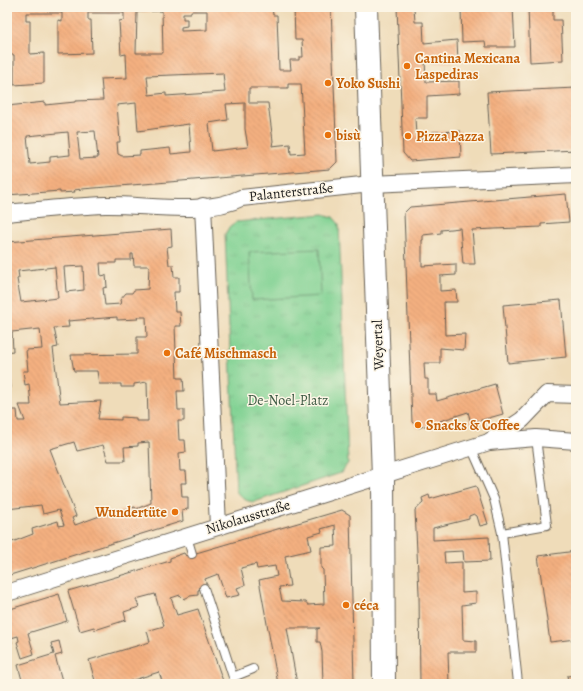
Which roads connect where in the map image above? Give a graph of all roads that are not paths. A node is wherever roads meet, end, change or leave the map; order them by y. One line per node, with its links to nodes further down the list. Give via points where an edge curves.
1 (366, 7): 3 (street, Weyertal)
2 (576, 174): 3 (street, Palanterstraße)
3 (371, 184): 4 (street, Palanterstraße, via 241,198 230,203); 11 (street, Weyertal)
4 (203, 206): 5 (street, Palanterstraße, via 103,205); 12 (street)
5 (7, 212)
6 (576, 395): 9 (street, Nikolausstraße, via 548,394 522,420)
7 (536, 438): 8 (street, Nikolausstraße); 9 (street, Nikolausstraße); 13 (lane, via 547,525)
8 (576, 441)
9 (489, 442): 10 (street, Nikolausstraße)
10 (471, 447): 11 (street, Nikolausstraße); 13 (lane, via 494,499)
11 (383, 476): 12 (street, Nikolausstraße); 20 (street, Weyertal)
12 (218, 526): 14 (street, Nikolausstraße)
13 (502, 533): 19 (lane)
14 (187, 536): 15 (lane); 17 (street, Nikolausstraße)
15 (192, 554)
16 (204, 588): 18 (lane, via 233,677)
17 (7, 593)
18 (253, 669)
19 (518, 683)
20 (384, 684)

